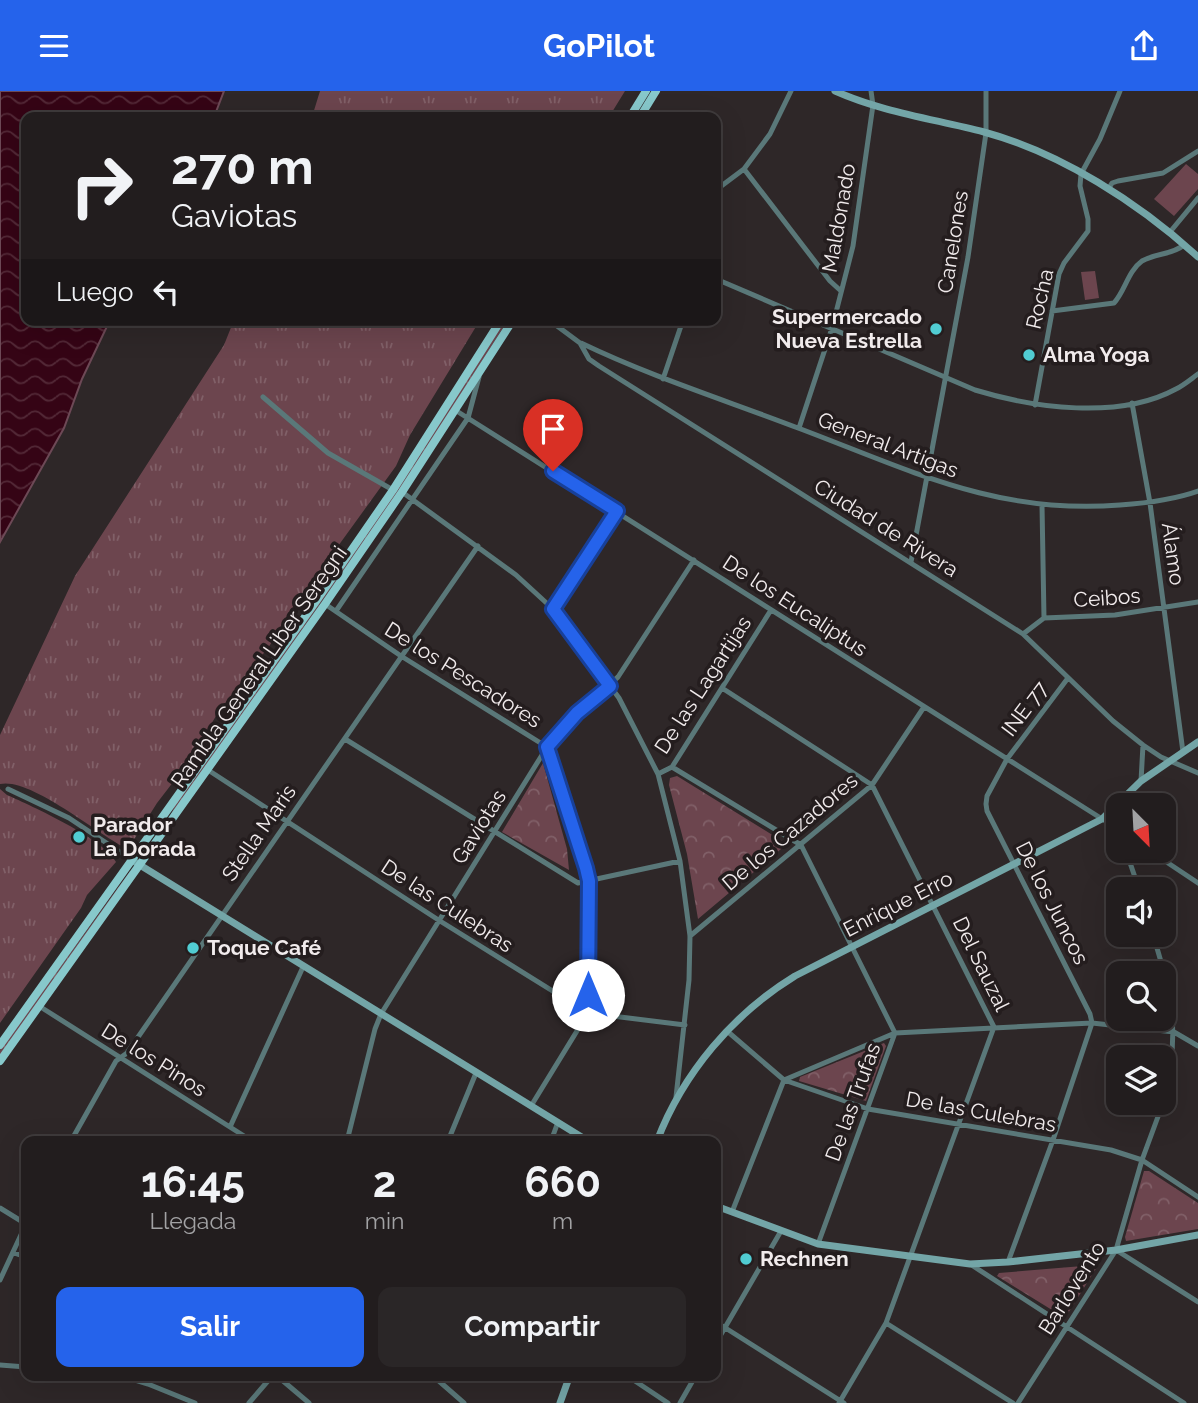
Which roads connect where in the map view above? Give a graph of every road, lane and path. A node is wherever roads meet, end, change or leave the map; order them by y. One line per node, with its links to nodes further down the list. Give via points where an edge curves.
1 (646, 91): 9 (main road)
2 (656, 91): 10 (main road)
3 (791, 91): 13 (street, via 770,134)
4 (835, 91): 8 (street)
5 (871, 91): 8 (street, Maldonado)
6 (986, 91): 11 (street, Canelones)
7 (1120, 91): 14 (street)
8 (873, 105): 11 (street); 22 (street, Maldonado, via 853,246)
9 (633, 112)
10 (643, 112)
11 (986, 133): 14 (street); 32 (street, Canelones)
12 (1198, 151): 16 (street, via 1163,173 1118,181)
13 (744, 169): 15 (street); 22 (street)
14 (1081, 174): 16 (street); 23 (street, Rocha, via 1087,231 1059,274)
15 (721, 186)
16 (1109, 188): 18 (street)
17 (1198, 198): 18 (street)
18 (1170, 232): 19 (street)
19 (1185, 245): 20 (street); 23 (street, via 1136,266 1114,303)
20 (1198, 257)
21 (721, 281): 28 (street)
22 (841, 291): 28 (street, Maldonado)
23 (1052, 311): 36 (street, Rocha)
24 (497, 326): 41 (main road, Rambla General Liber Seregni)
25 (509, 326): 30 (main road, Rambla General Liber Seregni)
26 (557, 326): 29 (street, Ciudad de Rivera)
27 (681, 326): 33 (street)
28 (832, 328): 32 (street); 39 (street, Maldonado)
29 (580, 343): 33 (street, General Artigas); 50 (street, Ciudad de Rivera, via 599,366)
30 (481, 369): 37 (main road, Rambla General Liber Seregni); 38 (street)
31 (1198, 374): 35 (street, via 1176,389)
32 (946, 377): 36 (street, via 975,390); 40 (street, Canelones)
33 (663, 379): 39 (street, General Artigas)
34 (263, 397): 41 (street, via 328,453)
35 (1132, 403): 36 (street, via 1083,408); 45 (street, Álamo)
36 (1035, 404)
37 (456, 409): 38 (street, De los Eucaliptus); 43 (main road, Rambla General Liber Seregni)
38 (468, 418): 44 (street); 47 (street, De los Eucaliptus)
39 (799, 428): 40 (street, General Artigas)
40 (927, 479): 46 (street, General Artigas); 50 (street, Canelones)
41 (393, 489): 84 (main road, Rambla General Liber Seregni)
42 (1198, 491): 45 (street, General Artigas)
43 (402, 492): 44 (street); 52 (main road, Rambla General Liber Seregni)
44 (413, 499): 48 (street); 56 (street)
45 (1150, 503): 46 (street, General Artigas); 53 (street, Álamo)
46 (1042, 505): 57 (street)
47 (617, 511): 49 (street, De los Eucaliptus); 54 (street)
48 (478, 546): 54 (street); 59 (street, Stella Maris)
49 (694, 561): 55 (street, De los Eucaliptus); 61 (street, Gaviotas)
50 (911, 562): 58 (street, Ciudad de Rivera)
51 (1198, 602): 53 (street, Ceibos)
52 (325, 604): 56 (street, De los Pescadores); 72 (main road, Rambla General Liber Seregni)
53 (1165, 608): 57 (street, Ceibos); 68 (street, Álamo)
54 (553, 609): 61 (street)
55 (771, 610): 62 (street, De las Lagartijas); 63 (street, De los Eucaliptus)
56 (336, 611): 59 (street, De los Pescadores)
57 (1044, 618): 58 (street, Ceibos)
58 (1023, 634): 60 (street, Ciudad de Rivera)
59 (401, 656): 64 (street, Stella Maris); 67 (street, De los Pescadores)
60 (1068, 678): 66 (street, Ciudad de Rivera); 69 (street, INE 77)
61 (610, 686): 67 (street, Gaviotas, via 577,713); 73 (street)
62 (722, 688): 71 (street, De las Lagartijas); 76 (street, Del Sauzal)
63 (924, 707): 69 (street, De los Eucaliptus); 76 (street, De los Cazadores)
64 (345, 739): 79 (street, Stella Maris); 81 (street)
65 (1198, 742): 68 (street, Enrique Erro)
66 (1143, 745): 70 (street, Ciudad de Rivera); 75 (street)
67 (547, 747): 81 (street, Gaviotas); 88 (street, De los Pescadores)
68 (1183, 752): 70 (street, Enrique Erro)
69 (1007, 759): 78 (street, De los Eucaliptus); 86 (street, De los Juncos, via 986,804)
70 (1170, 761): 74 (street, Ciudad de Rivera); 75 (street, Enrique Erro)
71 (672, 767): 73 (street, De las Lagartijas); 82 (street)
72 (208, 770): 79 (street, De las Culebras); 84 (main road, Rambla General Liber Seregni)
73 (658, 773): 83 (street)
74 (1198, 773)
75 (1141, 781): 78 (street, Enrique Erro)
76 (872, 785): 82 (street, De los Cazadores); 90 (street, Del Sauzal)
77 (8, 789): 84 (street, via 69,818)
78 (1102, 819): 80 (street, De los Eucaliptus); 86 (street, Enrique Erro)
79 (288, 821): 91 (street, Stella Maris); 92 (street, De las Culebras)
80 (1106, 822)
81 (494, 832): 88 (street, via 578,883); 92 (street, Gaviotas)
82 (802, 845): 93 (street, De los Cazadores); 94 (street, De las Trufas)
83 (680, 861): 88 (street); 93 (street)
84 (136, 863): 91 (street); 97 (main road, Rambla General Liber Seregni); 106 (main road, Rambla General Liber Seregni)
85 (1168, 863): 89 (street)
86 (1016, 864): 90 (street, Enrique Erro); 100 (street, De los Juncos)
87 (1198, 873): 89 (street)
88 (589, 881): 98 (street, De los Pescadores)
89 (1196, 882)
90 (934, 906): 94 (street, Enrique Erro); 102 (street, Del Sauzal)
91 (220, 916): 96 (street); 109 (street, Stella Maris)
92 (440, 921): 98 (street, De las Culebras); 99 (street, Gaviotas)
93 (690, 936): 101 (street)
94 (853, 947): 103 (street, Enrique Erro, via 769,992); 105 (street, De las Trufas)
95 (1157, 947): 104 (street, Barlovento)
96 (303, 967): 99 (street); 119 (street)
97 (39, 1006): 109 (street, De los Pinos); 110 (main road, Rambla General Liber Seregni)
98 (588, 1013): 101 (street, De las Culebras); 114 (street)
99 (381, 1014): 111 (street); 122 (street, Gaviotas)
100 (1093, 1023): 102 (street); 104 (street); 127 (street)
101 (685, 1025): 113 (street)
102 (994, 1027): 105 (street); 118 (street, Del Sauzal)
103 (727, 1031): 112 (street, De las Culebras); 113 (street, Enrique Erro)
104 (1174, 1032): 107 (street, Barlovento); 108 (street)
105 (895, 1033): 112 (street); 115 (street, De las Trufas)
106 (0, 1045)
107 (1173, 1045)
108 (1198, 1046)
109 (120, 1058): 119 (street, De los Pinos); 120 (street, Stella Maris)
110 (0, 1061)
111 (476, 1073): 114 (street); 123 (street)
112 (784, 1080): 115 (street, De las Culebras); 132 (street)
113 (676, 1098): 126 (street, Enrique Erro)
114 (531, 1106): 117 (street)
115 (868, 1109): 118 (street, De las Culebras); 137 (street, De las Trufas)
116 (1159, 1115): 128 (street, Barlovento)
117 (558, 1122): 124 (street); 125 (street)
118 (960, 1124): 127 (street, De las Culebras); 141 (street, Del Sauzal)
119 (230, 1127): 121 (street, De los Pinos)
120 (74, 1136)
121 (245, 1136)
122 (348, 1136)
123 (450, 1136)
124 (553, 1136)
125 (579, 1136)
126 (659, 1136)
127 (1053, 1140): 128 (street, De las Culebras); 142 (street)
128 (1142, 1160): 129 (street, De las Culebras); 138 (street, Barlovento)
129 (1198, 1197)
130 (721, 1208): 132 (street)
131 (0, 1209): 133 (street)
132 (732, 1212): 134 (street)
133 (21, 1221)
134 (781, 1231): 137 (street); 149 (street)
135 (21, 1235): 139 (street)
136 (1198, 1235): 138 (street)
137 (818, 1244): 141 (street)
138 (1116, 1250): 142 (street); 145 (street); 148 (street, Barlovento)
139 (13, 1253): 140 (street); 144 (street)
140 (21, 1256)
141 (909, 1257): 143 (street); 146 (street, Del Sauzal)
142 (1008, 1262): 143 (street)
143 (971, 1264): 148 (street)
144 (0, 1280)
145 (1198, 1302)
146 (887, 1323): 160 (street, Del Sauzal); 168 (street)
147 (721, 1325): 149 (street)
148 (1067, 1327): 168 (street, Barlovento); 169 (street)
149 (725, 1328): 150 (street); 160 (street)
150 (721, 1335)
151 (0, 1365): 152 (street)
152 (21, 1367)
153 (138, 1381): 161 (street)
154 (269, 1381): 162 (street)
155 (282, 1381): 163 (street)
156 (439, 1381): 164 (street)
157 (568, 1381): 165 (street)
158 (635, 1381): 166 (street)
159 (693, 1381): 167 (street)
160 (841, 1402)
161 (195, 1403)
162 (249, 1403)
163 (309, 1403)
164 (464, 1403)
165 (560, 1403)
166 (668, 1403)
167 (680, 1403)
168 (1015, 1403)
169 (1184, 1403)

